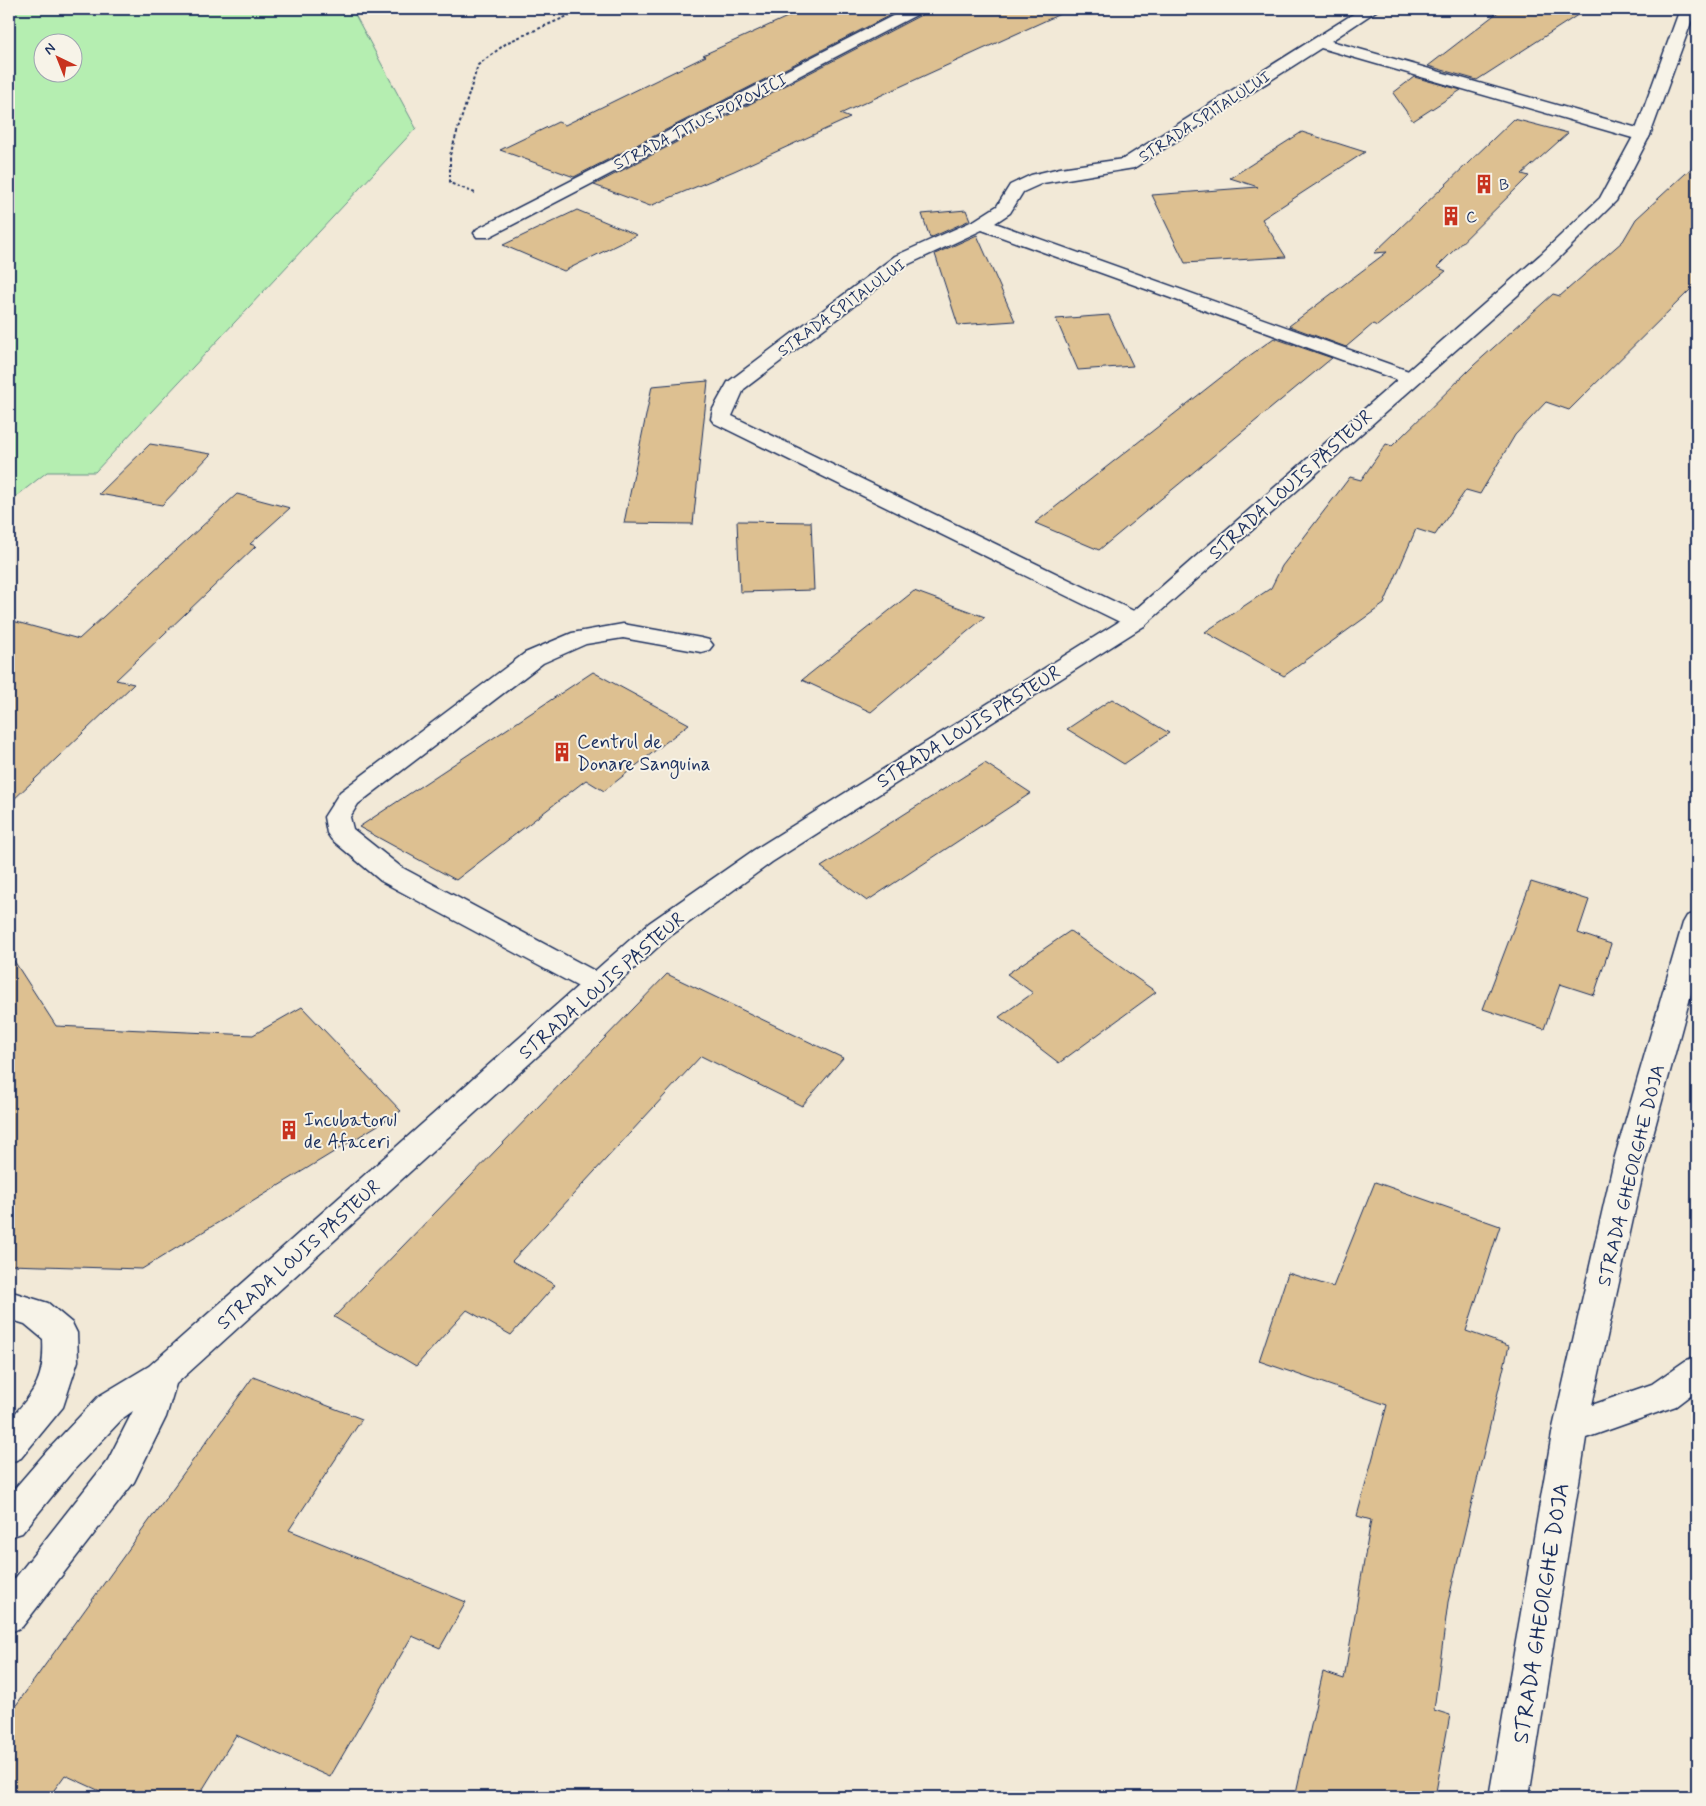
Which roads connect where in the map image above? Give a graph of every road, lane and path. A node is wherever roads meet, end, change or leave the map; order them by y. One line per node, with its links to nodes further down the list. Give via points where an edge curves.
1 (584, 9): 7 (path, via 508,42 478,65 450,155 450,182)
2 (917, 9): 7 (street, STRADA TITUS POPOVICI)
3 (1371, 9): 5 (street, STRADA SPITALULUI)
4 (1688, 9): 6 (street, STRADA LOUIS PASTEUR)
5 (1318, 42): 6 (street); 8 (street, STRADA SPITALULUI, via 1128,164 1037,179 1016,189 1004,209)
6 (1642, 135): 10 (street, STRADA LOUIS PASTEUR, via 1607,201 1547,259)
7 (522, 213): 9 (street, STRADA TITUS POPOVICI)
8 (981, 224): 10 (street); 11 (street, STRADA SPITALULUI, via 902,260 763,363 735,386 721,419)
9 (484, 233)
10 (1410, 378): 11 (street, STRADA LOUIS PASTEUR)
11 (1136, 621): 14 (street, STRADA LOUIS PASTEUR, via 763,856 659,930)
12 (701, 645): 14 (street, via 623,631 580,638 534,658 349,798 336,817 340,833 391,874)
13 (1697, 923): 18 (street, STRADA GHEORGHE DOJA, via 1630,1160)
14 (598, 985): 17 (street, STRADA LOUIS PASTEUR)
15 (9, 1305): 19 (street, via 36,1313 60,1333 61,1361 51,1396)
16 (1697, 1370): 18 (street, via 1664,1395)
17 (162, 1376): 20 (street, STRADA LOUIS PASTEUR, via 111,1407); 21 (street, via 150,1417 121,1471)
18 (1570, 1428): 22 (street, STRADA GHEORGHE DOJA)
19 (9, 1447)
20 (9, 1520)
21 (9, 1615)
22 (1509, 1797)

